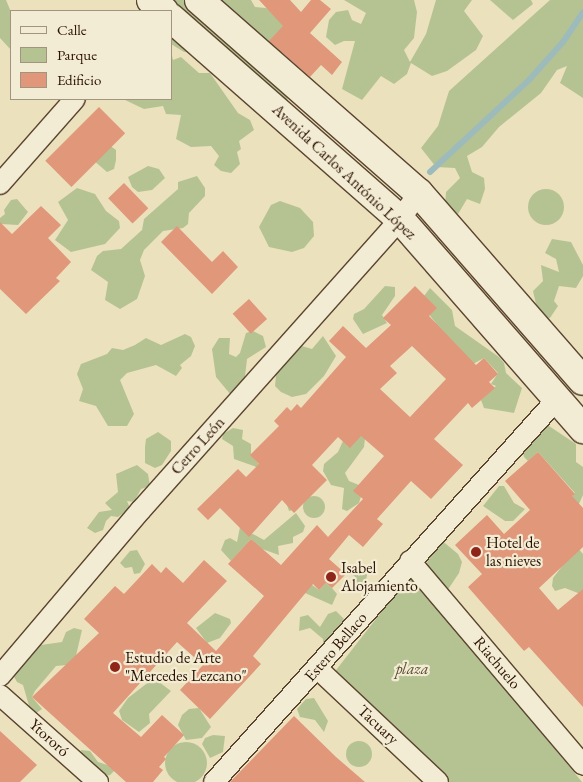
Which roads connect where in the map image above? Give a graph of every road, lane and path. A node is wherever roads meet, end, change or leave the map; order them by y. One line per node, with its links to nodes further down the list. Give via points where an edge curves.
1 (199, 0): 5 (main road, Avenida Carlos António López)
2 (172, 20): 6 (main road, Avenida Carlos António López)
3 (74, 100): 4 (street)
4 (0, 184)
5 (419, 193): 6 (street, Cerro León); 7 (main road, Avenida Carlos António López)
6 (400, 219): 8 (main road, Avenida Carlos António López); 12 (street, Cerro León, via 141,510)
7 (583, 381)
8 (557, 399): 9 (main road, Avenida Carlos António López); 10 (street, Estero Bellaco)
9 (583, 429)
10 (410, 561): 11 (street, Estero Bellaco); 14 (street, Riachuelo)
11 (317, 668): 16 (street, Estero Bellaco); 17 (street, Tacuary)
12 (0, 676)
13 (0, 695): 15 (street, Ytororó)
14 (583, 765)
15 (98, 782)
16 (214, 782)
17 (438, 782)

